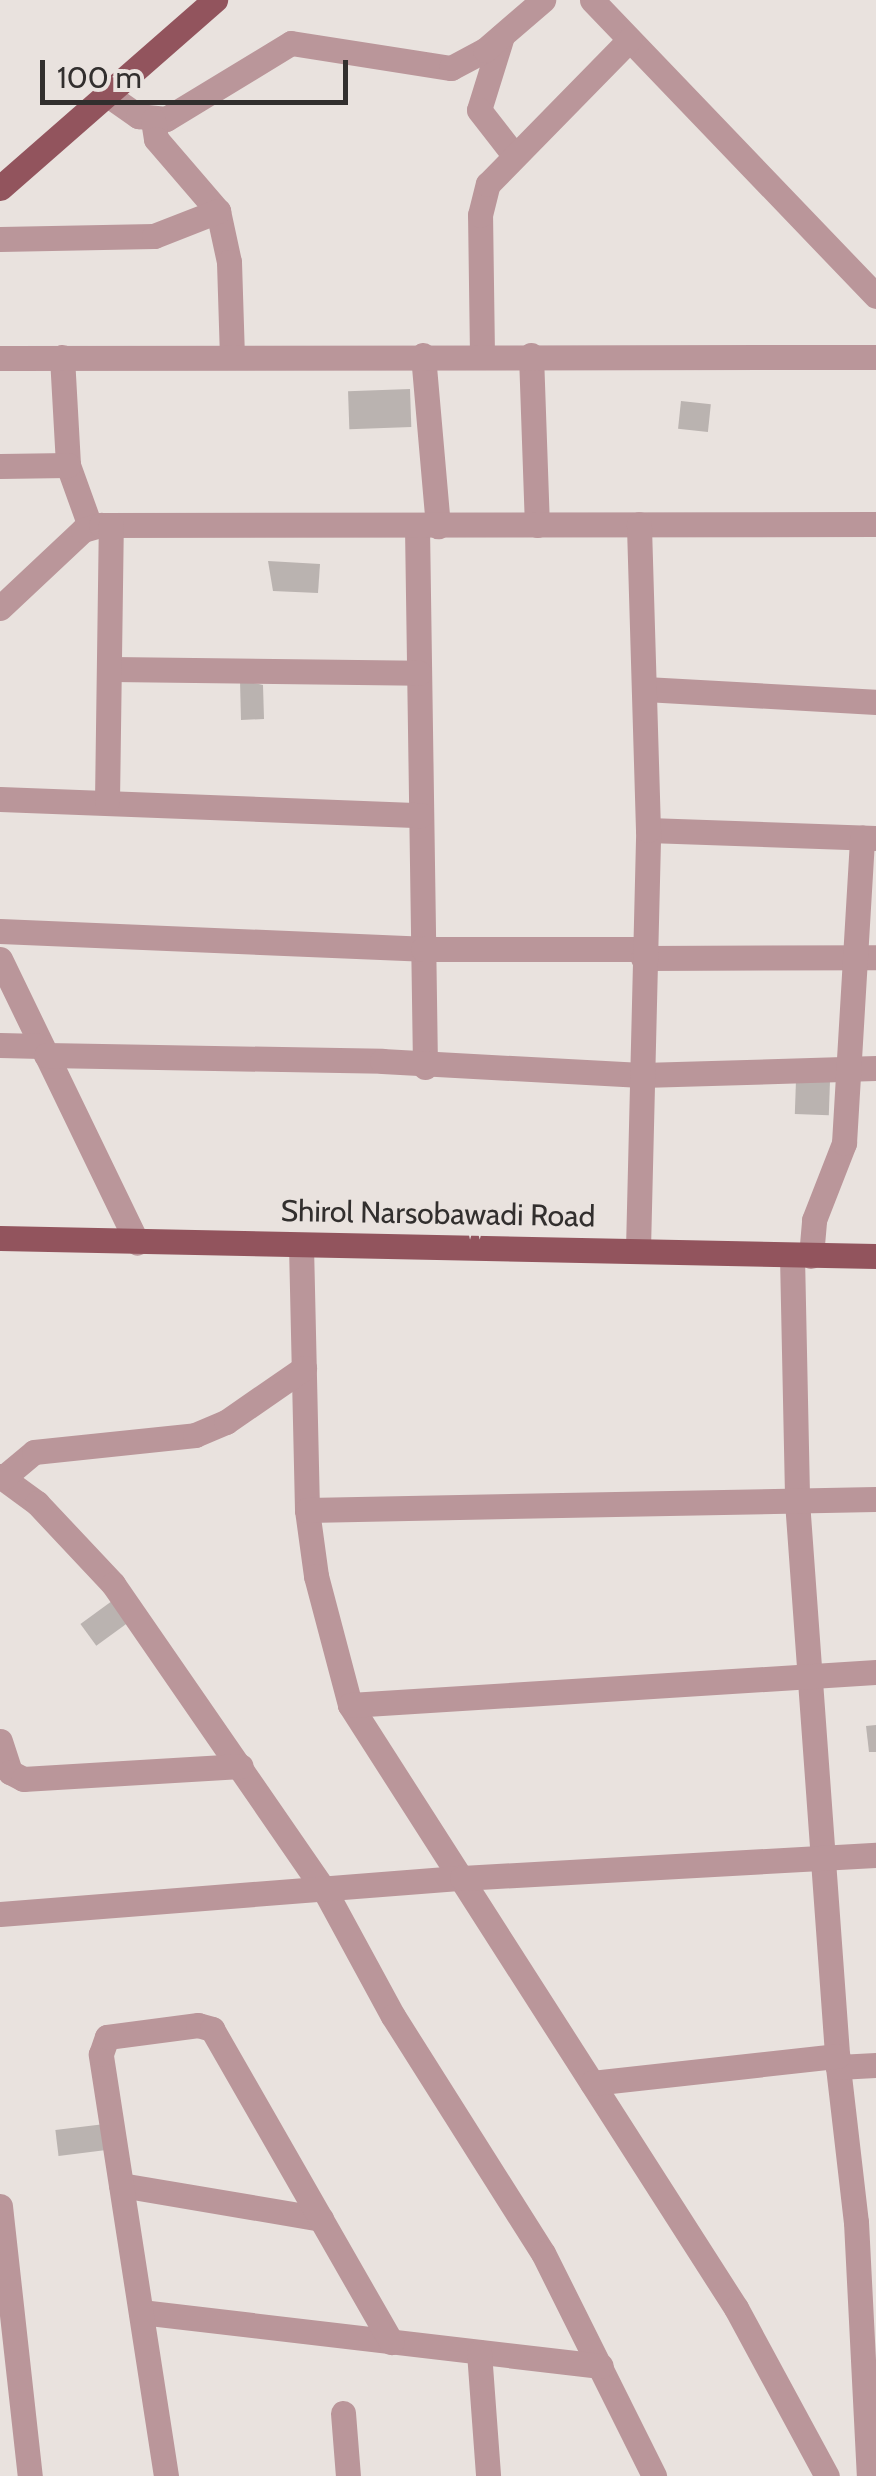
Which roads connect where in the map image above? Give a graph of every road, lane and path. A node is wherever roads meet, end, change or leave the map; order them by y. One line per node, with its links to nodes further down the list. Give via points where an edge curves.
1 (215, 0): 6 (main road)
2 (543, 0): 4 (street)
3 (592, 0): 5 (street)
4 (503, 35): 7 (street, via 451,68 291,43 166,119); 8 (street, via 479,110)
5 (629, 40): 8 (street); 12 (street)
6 (108, 95): 7 (street); 9 (main road)
7 (153, 120): 10 (street, via 156,139)
8 (514, 155): 14 (street, via 481,202)
9 (0, 188)
10 (218, 211): 11 (street, via 154,236); 16 (street, via 228,262)
11 (0, 239)
12 (876, 296)
13 (423, 355): 14 (street); 16 (street); 26 (street)
14 (482, 355): 15 (street)
15 (531, 355): 17 (street); 24 (street)
16 (232, 356): 19 (street)
17 (876, 357)
18 (0, 358): 19 (street)
19 (62, 358): 20 (street)
20 (68, 465): 21 (street); 25 (street)
21 (0, 466)
22 (639, 524): 23 (street); 24 (street); 30 (street)
23 (876, 524)
24 (536, 525): 26 (street)
25 (101, 526): 26 (street); 27 (street); 28 (street)
26 (427, 526): 29 (street)
27 (0, 608)
28 (112, 669): 29 (street); 33 (street)
29 (419, 673): 34 (street)
30 (645, 689): 31 (street); 35 (street)
31 (876, 702)
32 (0, 799): 33 (street)
33 (107, 801): 34 (street)
34 (421, 814): 38 (street)
35 (648, 830): 36 (street); 39 (street)
36 (869, 838): 40 (street)
37 (0, 931): 38 (street)
38 (423, 948): 39 (street); 44 (street)
39 (644, 954): 40 (street); 46 (street)
40 (866, 957): 45 (street)
41 (0, 959): 43 (street)
42 (0, 1045): 43 (street)
43 (44, 1050): 44 (street); 48 (street)
44 (425, 1067): 46 (street)
45 (864, 1068): 46 (street); 51 (street, via 840,1162)
46 (642, 1075): 50 (street)
47 (0, 1238): 48 (main road, Shirol Narsobawadi Road)
48 (136, 1243): 49 (main road, Shirol Narsobawadi Road)
49 (301, 1246): 50 (main road, Shirol Narsobawadi Road); 53 (street)
50 (638, 1249): 51 (main road, Shirol Narsobawadi Road)
51 (802, 1256): 52 (main road, Shirol Narsobawadi Road); 56 (street)
52 (876, 1256)
53 (304, 1368): 54 (street, via 226,1422 195,1435 34,1452); 57 (street)
54 (2, 1477): 62 (street, via 37,1502 112,1584)
55 (876, 1499): 56 (street)
56 (797, 1500): 57 (street); 59 (street)
57 (307, 1510): 60 (street, via 316,1576)
58 (876, 1672): 59 (street)
59 (810, 1677): 60 (street); 64 (street)
60 (350, 1705): 65 (street)
61 (0, 1742): 62 (street, via 10,1772 24,1780)
62 (240, 1766): 66 (street)
63 (876, 1855): 64 (street)
64 (825, 1858): 65 (street); 68 (street)
65 (462, 1878): 66 (street); 70 (street)
66 (325, 1891): 67 (street); 79 (street, via 393,2016 543,2253)
67 (0, 1914)
68 (838, 2062): 69 (street); 70 (street); 74 (street)
69 (876, 2065)
70 (592, 2084): 86 (street, via 736,2308)
71 (121, 2185): 73 (street); 73 (street, via 103,2041 205,2025); 75 (street)
72 (0, 2206): 81 (street)
73 (321, 2219): 76 (street)
74 (866, 2222): 78 (street)
75 (141, 2312): 76 (street); 82 (street)
76 (391, 2342): 77 (street)
77 (479, 2352): 79 (street); 84 (street)
78 (870, 2364): 87 (street)
79 (601, 2366): 85 (street)
80 (343, 2413): 83 (street)
81 (30, 2476)
82 (166, 2476)
83 (348, 2476)
84 (488, 2476)
85 (654, 2476)
86 (827, 2476)
87 (869, 2476)

